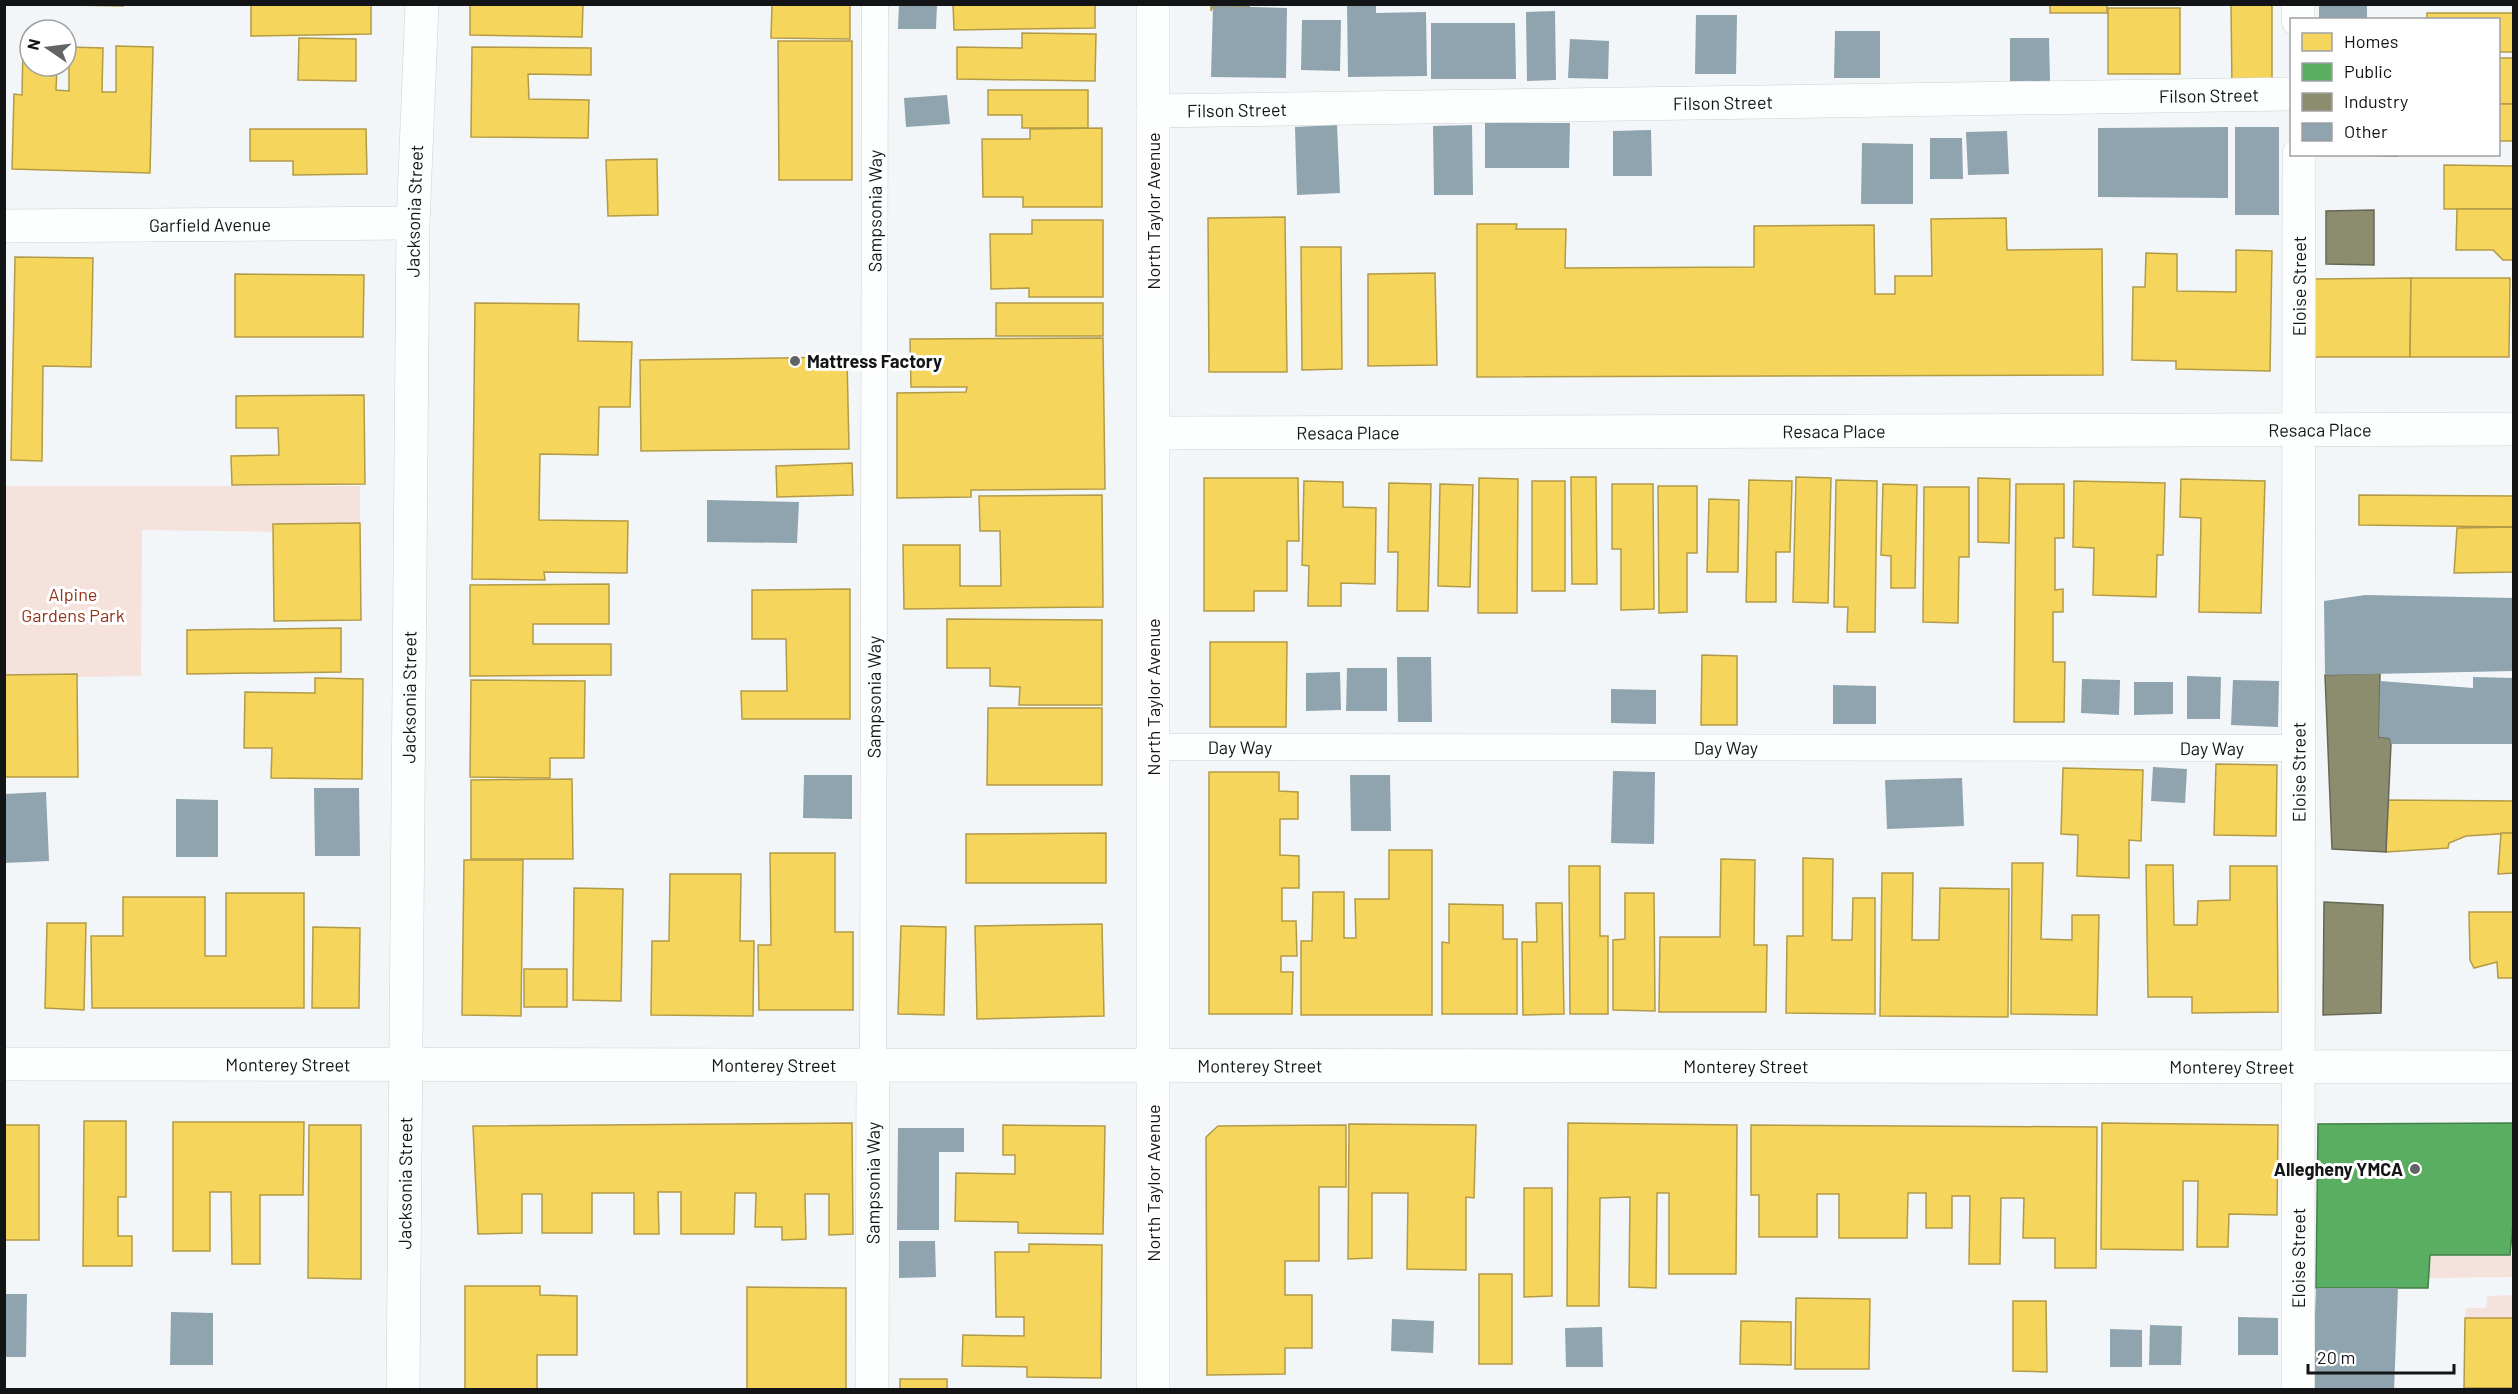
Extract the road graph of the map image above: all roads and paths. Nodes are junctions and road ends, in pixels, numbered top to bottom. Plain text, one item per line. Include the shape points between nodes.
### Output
1 (422, 4) edge
2 (875, 4) edge
3 (1153, 4) edge
4 (2290, 94) edge
5 (1153, 111) junction
6 (2299, 156) edge
7 (413, 223) junction
8 (4, 226) edge
9 (2514, 429) edge
10 (2299, 430) junction
11 (1154, 433) junction
12 (1153, 747) junction
13 (2299, 748) junction
14 (4, 1064) edge
15 (405, 1065) junction
16 (873, 1065) junction
17 (1153, 1065) junction
18 (2298, 1065) junction
19 (2514, 1067) edge
20 (403, 1389) edge
21 (873, 1389) edge
22 (1154, 1389) edge
23 (2298, 1389) edge

1 - 7 street, Jacksonia Street
2 - 16 lane, Sampsonia Way
3 - 5 street, North Taylor Avenue
4 - 5 street, Filson Street
5 - 11 street, North Taylor Avenue
6 - 10 street, Eloise Street
7 - 8 street, Garfield Avenue
7 - 15 street, Jacksonia Street
9 - 10 street, Resaca Place
10 - 11 street, Resaca Place
10 - 13 street, Eloise Street
11 - 12 street, North Taylor Avenue
12 - 13 lane, Day Way
12 - 17 street, North Taylor Avenue
13 - 18 street, Eloise Street
14 - 15 street, Monterey Street
15 - 16 street, Monterey Street
15 - 20 street, Jacksonia Street
16 - 17 street, Monterey Street
16 - 21 street, Sampsonia Way
17 - 18 street, Monterey Street
17 - 22 street, North Taylor Avenue
18 - 19 street, Monterey Street
18 - 23 street, Eloise Street

